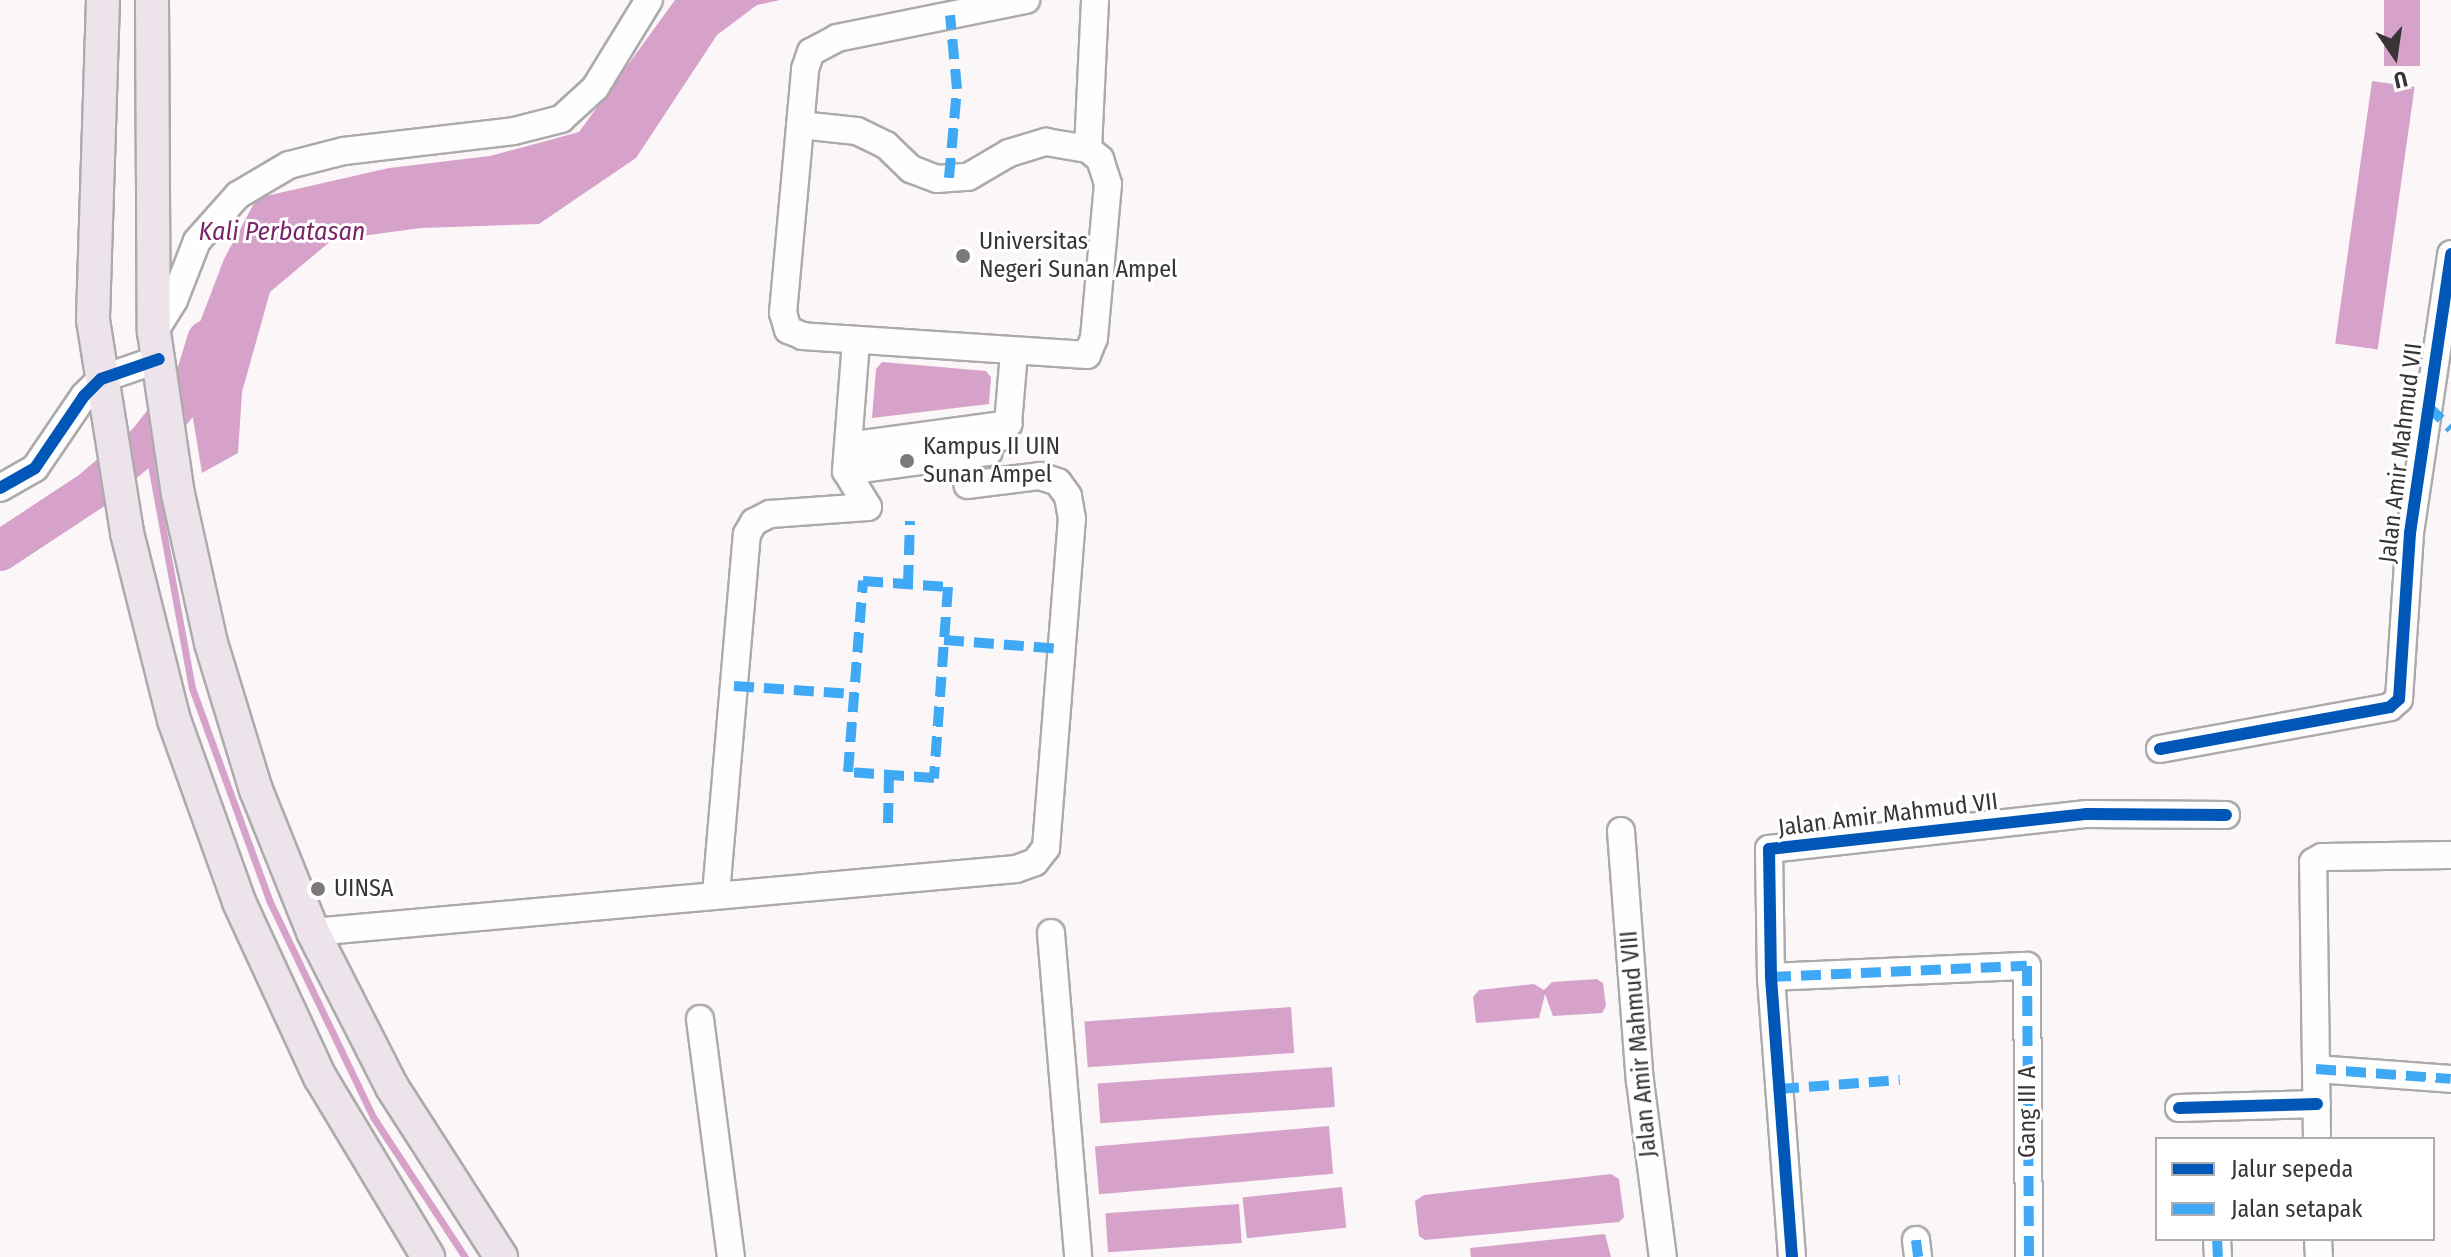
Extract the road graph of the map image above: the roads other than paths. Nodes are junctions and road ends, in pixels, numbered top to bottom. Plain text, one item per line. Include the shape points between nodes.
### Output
1 (103, 0) edge
2 (152, 0) edge
3 (649, 0) edge
4 (1026, 0) edge
5 (1095, 0) edge
6 (957, 7) edge
7 (918, 11) edge
8 (800, 125) junction
9 (1088, 149) junction
10 (2451, 254) edge
11 (856, 340) junction
12 (1014, 353) junction
13 (158, 354) junction
14 (102, 388) junction
15 (1008, 424) junction
16 (989, 452) junction
17 (847, 459) junction
18 (0, 488) edge
19 (2160, 749) dead end
20 (2226, 815) dead end
21 (1621, 831) dead end
22 (2451, 855) edge
23 (716, 894) junction
24 (313, 932) junction
25 (1051, 933) dead end
26 (1771, 977) junction
27 (700, 1019) dead end
28 (2316, 1069) junction
29 (2451, 1079) edge
30 (2317, 1104) junction
31 (2179, 1108) dead end
32 (2317, 1137) edge
33 (428, 1257) edge
34 (501, 1257) edge
35 (731, 1257) edge
36 (1078, 1257) edge
37 (1663, 1257) edge
38 (1792, 1257) edge
39 (2029, 1257) edge

1 - 14 main road via 93,305
2 - 13 main road
3 - 13 street via 583,104 553,123 344,151 289,165 238,195 197,241
4 - 6 street
5 - 9 street
6 - 7 street
7 - 8 street via 811,52
8 - 9 street via 857,131 886,145 911,169 937,179 968,177 1009,153 1046,142
8 - 11 street via 783,313 788,330
9 - 12 street via 1100,159 1108,184 1094,338 1087,355
10 - 19 street, Jalan Amir Mahmud VII via 2410,533 2399,699 2390,707
11 - 12 street
11 - 17 street
12 - 15 street
13 - 14 street
13 - 24 main road via 178,494 216,658 256,790
14 - 18 street via 84,396 35,468
14 - 33 main road via 127,533 174,720 239,902 320,1077
15 - 16 street
15 - 17 street
16 - 17 street
16 - 23 street via 968,485 1040,476 1058,482 1068,496 1072,519 1046,848 1035,862 1016,869
17 - 23 street via 868,507 770,514 754,522 747,534
20 - 26 street, Jalan Amir Mahmud VII via 2087,814 1769,849
21 - 37 street, Jalan Amir Mahmud VIII via 1640,1081
22 - 28 street via 2322,857 2313,862
23 - 24 street
24 - 34 main road via 392,1087
25 - 36 street
26 - 38 street, Jalan Amir Mahmud VII
26 - 39 street, Gang III A via 2027,966
27 - 35 street
28 - 29 street
28 - 30 street
30 - 31 street
30 - 32 street

